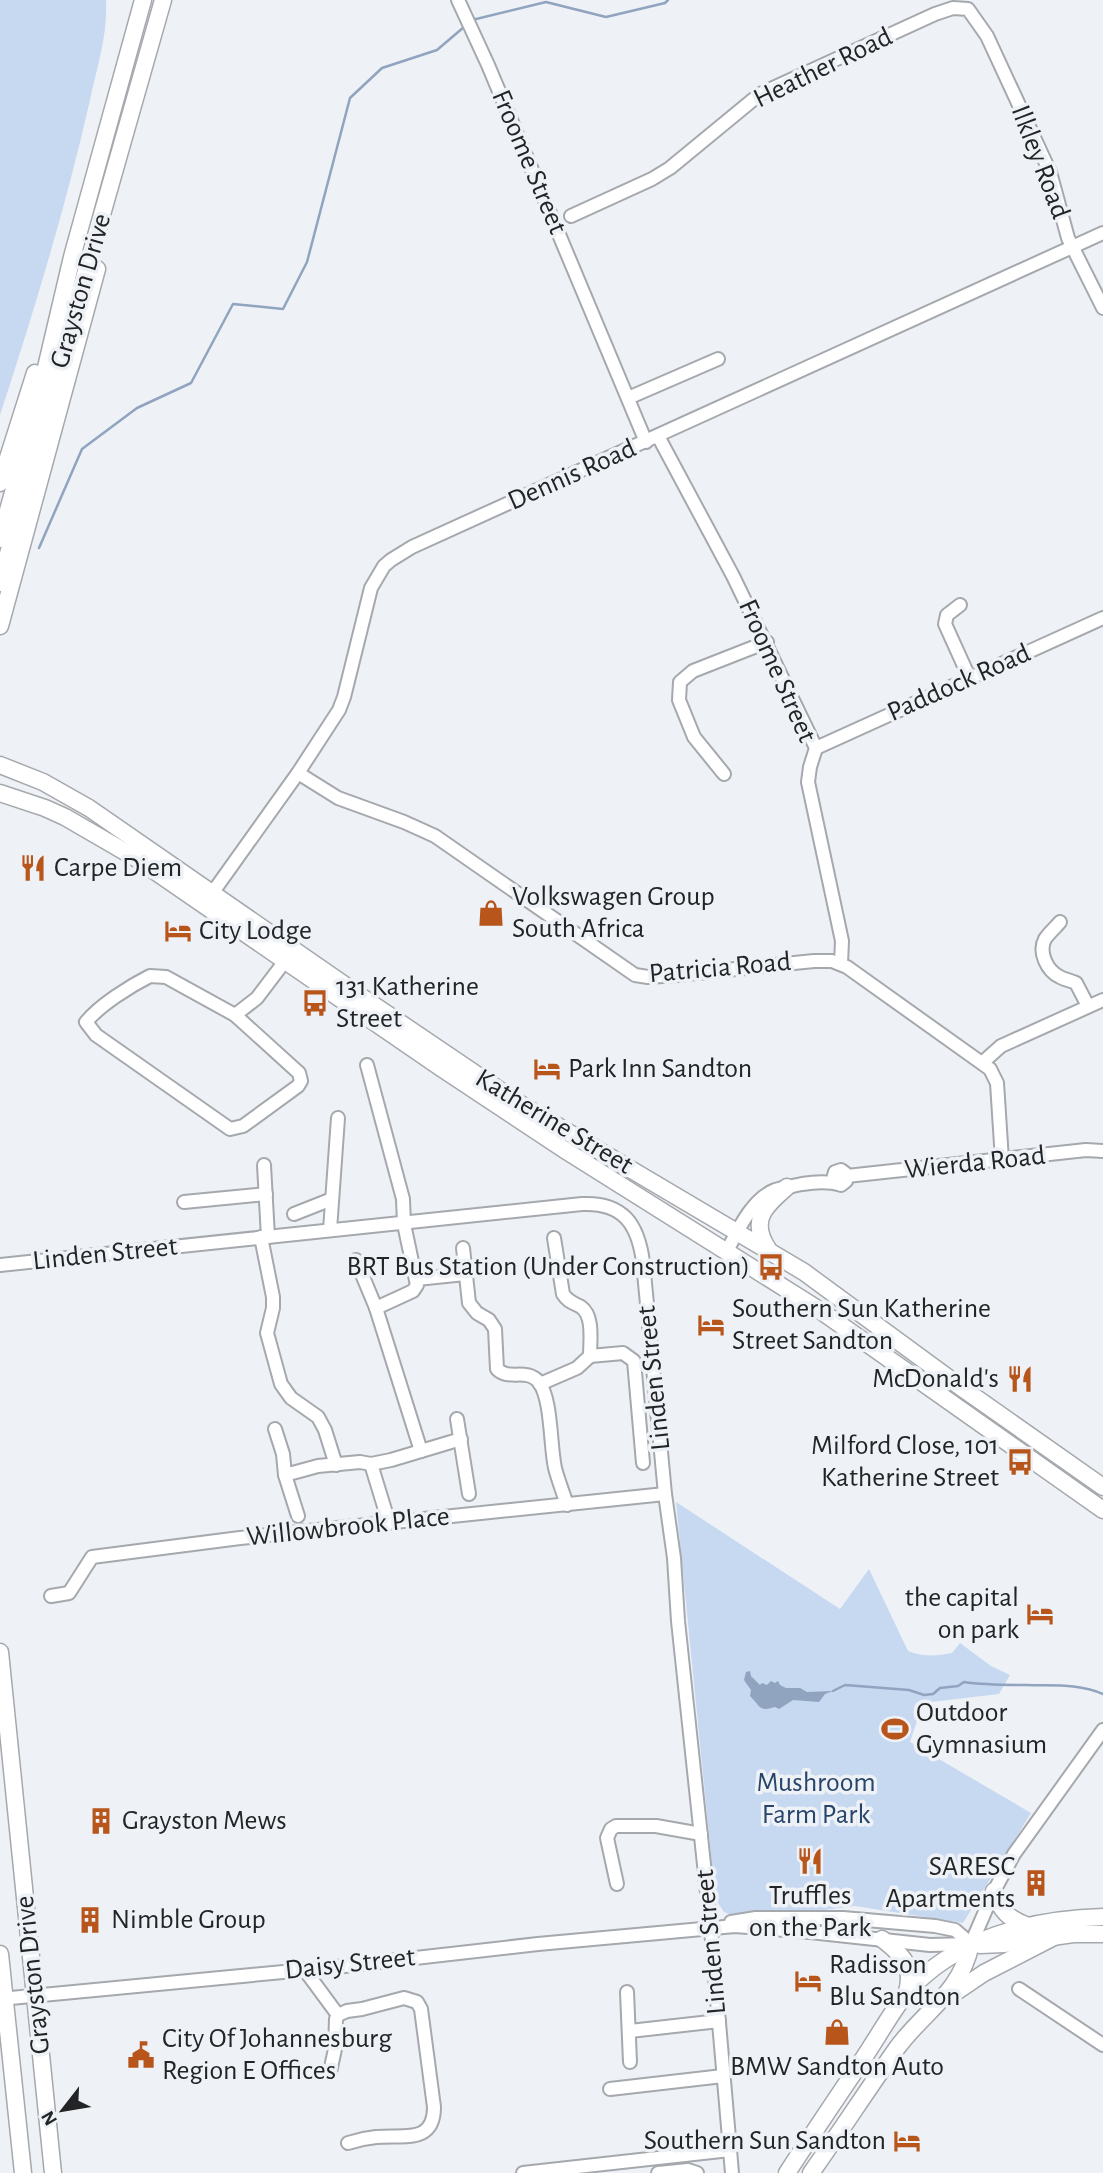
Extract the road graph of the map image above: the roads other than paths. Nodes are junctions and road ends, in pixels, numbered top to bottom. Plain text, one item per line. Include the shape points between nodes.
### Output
1 (143, 0) edge
2 (163, 0) edge
3 (461, 5) edge
4 (975, 16) joint
5 (134, 107) junction
6 (571, 216) dead end
7 (1103, 233) edge
8 (1073, 247) junction
9 (72, 257) junction
10 (1103, 308) edge
11 (718, 359) dead end
12 (628, 398) junction
13 (652, 439) junction
14 (0, 483) edge
15 (0, 539) edge
16 (0, 583) edge
17 (960, 605) dead end
18 (1103, 618) edge
19 (2, 619) edge
20 (0, 632) edge
21 (767, 642) junction
22 (969, 677) junction
23 (816, 748) junction
24 (0, 757) edge
25 (0, 765) edge
26 (298, 773) junction
27 (724, 774) dead end
28 (43, 782) junction
29 (0, 796) edge
30 (213, 892) junction
31 (1060, 922) dead end
32 (285, 961) junction
33 (841, 964) junction
34 (1103, 1000) edge
35 (1088, 1006) junction
36 (235, 1014) junction
37 (982, 1063) junction
38 (367, 1065) dead end
39 (338, 1118) dead end
40 (1103, 1151) edge
41 (1002, 1160) junction
42 (264, 1165) dead end
43 (787, 1187) junction
44 (266, 1194) junction
45 (332, 1199) junction
46 (184, 1202) dead end
47 (294, 1213) dead end
48 (404, 1224) junction
49 (330, 1230) junction
50 (738, 1232) junction
51 (265, 1237) junction
52 (554, 1238) dead end
53 (463, 1248) dead end
54 (769, 1250) junction
55 (727, 1251) junction
56 (356, 1260) dead end
57 (0, 1265) edge
58 (465, 1273) junction
59 (417, 1279) junction
60 (376, 1308) junction
61 (881, 1353) junction
62 (590, 1356) junction
63 (540, 1384) junction
64 (457, 1419) dead end
65 (275, 1429) dead end
66 (461, 1439) junction
67 (421, 1451) junction
68 (643, 1463) dead end
69 (371, 1464) junction
70 (336, 1465) junction
71 (285, 1475) junction
72 (1103, 1486) edge
73 (470, 1494) dead end
74 (665, 1494) junction
75 (1103, 1500) edge
76 (567, 1505) junction
77 (1103, 1510) edge
78 (298, 1516) dead end
79 (389, 1522) junction
80 (51, 1596) dead end
81 (0, 1652) edge
82 (1103, 1730) edge
83 (701, 1834) junction
84 (617, 1884) dead end
85 (994, 1891) junction
86 (1103, 1917) edge
87 (735, 1924) junction
88 (1028, 1926) junction
89 (707, 1928) junction
90 (1103, 1934) edge
91 (1054, 1937) junction
92 (882, 1939) junction
93 (971, 1944) junction
94 (0, 1954) edge
95 (304, 1969) junction
96 (1019, 1989) dead end
97 (626, 1992) dead end
98 (906, 1995) junction
99 (35, 1997) junction
100 (2, 1999) edge
101 (939, 2004) junction
102 (338, 2015) junction
103 (719, 2021) junction
104 (629, 2031) junction
105 (1103, 2045) edge
106 (630, 2062) dead end
107 (330, 2072) dead end
108 (723, 2076) junction
109 (610, 2089) dead end
110 (348, 2143) dead end
111 (730, 2150) junction
112 (23, 2173) edge
113 (53, 2173) edge
114 (523, 2173) edge
115 (658, 2173) edge
116 (697, 2173) edge
117 (732, 2173) edge
118 (786, 2173) edge
119 (811, 2173) edge

1 - 9 main road, Grayston Drive
2 - 5 main road, Grayston Drive
3 - 12 street, Froome Street
4 - 6 street, Heather Road via 963,7 945,10 770,89 670,168
4 - 8 street, Ilkley Road via 1050,172
5 - 16 main road, Grayston Drive
5 - 19 main road via 89,301
7 - 8 street, Dennis Road
8 - 10 street, Ilkley Road
8 - 13 street, Dennis Road
9 - 14 main road
9 - 15 main road, Grayston Drive
11 - 12 street
12 - 13 street, Froome Street
13 - 21 street, Froome Street via 720,550
13 - 26 street, Dennis Road via 391,559 371,588 341,705
17 - 22 street via 947,615 945,624
18 - 22 street, Paddock Road
19 - 20 main road
21 - 23 street, Froome Street
21 - 27 street via 693,671 680,682 679,700 694,737
22 - 23 street, Paddock Road
23 - 33 street, Froome Street via 808,782 841,934
24 - 28 main road
25 - 28 main road, Katherine Street
26 - 30 street, Dennis Road
26 - 33 street, Patricia Road via 338,798 435,836 635,975 814,961
28 - 30 main road, Katherine Street
29 - 32 main road, Katherine Street via 65,817 100,836
30 - 50 main road, Katherine Street via 517,1102
31 - 35 street via 1045,938 1046,965 1062,979 1076,983
32 - 36 street via 257,998
32 - 55 main road, Katherine Street via 568,1152
33 - 37 street
34 - 35 street
35 - 37 street via 1001,1046
36 - 36 street via 166,977 153,975 86,1022 96,1035 233,1130 289,1094 301,1077
37 - 41 street via 998,1083
38 - 48 street via 403,1199
39 - 45 street
40 - 41 street, Wierda Road
41 - 43 street, Wierda Road
42 - 44 street
43 - 50 street, Wierda Road via 758,1202
43 - 54 main road via 769,1203 759,1222
44 - 46 street
44 - 51 street
45 - 47 street
45 - 49 street
48 - 49 street, Linden Street
48 - 59 street
48 - 74 street, Linden Street via 591,1204 612,1208 628,1219 642,1255
49 - 51 street, Linden Street
50 - 54 main road, Katherine Street
50 - 55 street, Wierda Road
51 - 57 street, Linden Street
51 - 70 street via 273,1297 267,1333 281,1384 291,1398 318,1417
52 - 62 street via 563,1294 589,1318
53 - 58 street
54 - 72 main road, Katherine Street
55 - 61 main road, Katherine Street
56 - 60 street
58 - 59 street
58 - 63 street via 471,1307 495,1329 498,1371 528,1375
59 - 60 street via 413,1291
60 - 67 street
61 - 75 main road via 908,1363
61 - 77 main road, Katherine Street
62 - 63 street via 577,1368
62 - 68 street via 623,1353 634,1361
63 - 76 street via 555,1469
64 - 66 street
65 - 71 street
66 - 67 street
66 - 73 street
67 - 69 street
69 - 70 street
69 - 79 street
70 - 71 street
71 - 78 street
74 - 76 street, Willowbrook Place
74 - 83 street, Linden Street
76 - 79 street, Willowbrook Place
79 - 80 street, Willowbrook Place via 92,1558 69,1593
81 - 99 main road, Grayston Drive
82 - 85 street via 1014,1854
83 - 84 street via 656,1826 616,1826 607,1838
83 - 89 street, Linden Street
85 - 88 main road via 1003,1912
85 - 93 street
86 - 88 main road
87 - 89 street, Daisy Street
87 - 92 street, Daisy Street
87 - 93 street, Daisy Street via 756,1918 844,1918 955,1930
88 - 93 main road
89 - 95 street, Daisy Street
89 - 103 street, Linden Street
90 - 91 main road
91 - 93 main road
91 - 101 main road via 984,1973
92 - 93 street, Daisy Street
92 - 98 main road via 901,1955 909,1973
93 - 98 main road
93 - 101 main road via 963,1971
94 - 100 main road, Grayston Drive
95 - 99 street, Daisy Street
95 - 102 street
96 - 105 street
97 - 104 street
98 - 118 main road
99 - 100 street, Daisy Street
99 - 113 main road, Grayston Drive
100 - 112 main road, Grayston Drive
101 - 119 main road via 897,2049
102 - 107 street
102 - 110 street via 404,1998 417,2002 434,2107 430,2127 418,2135 377,2136
103 - 104 street
103 - 108 street, Linden Street
104 - 106 street
108 - 109 street
108 - 111 street, Linden Street
111 - 114 street
111 - 117 street, Linden Street
115 - 116 street

